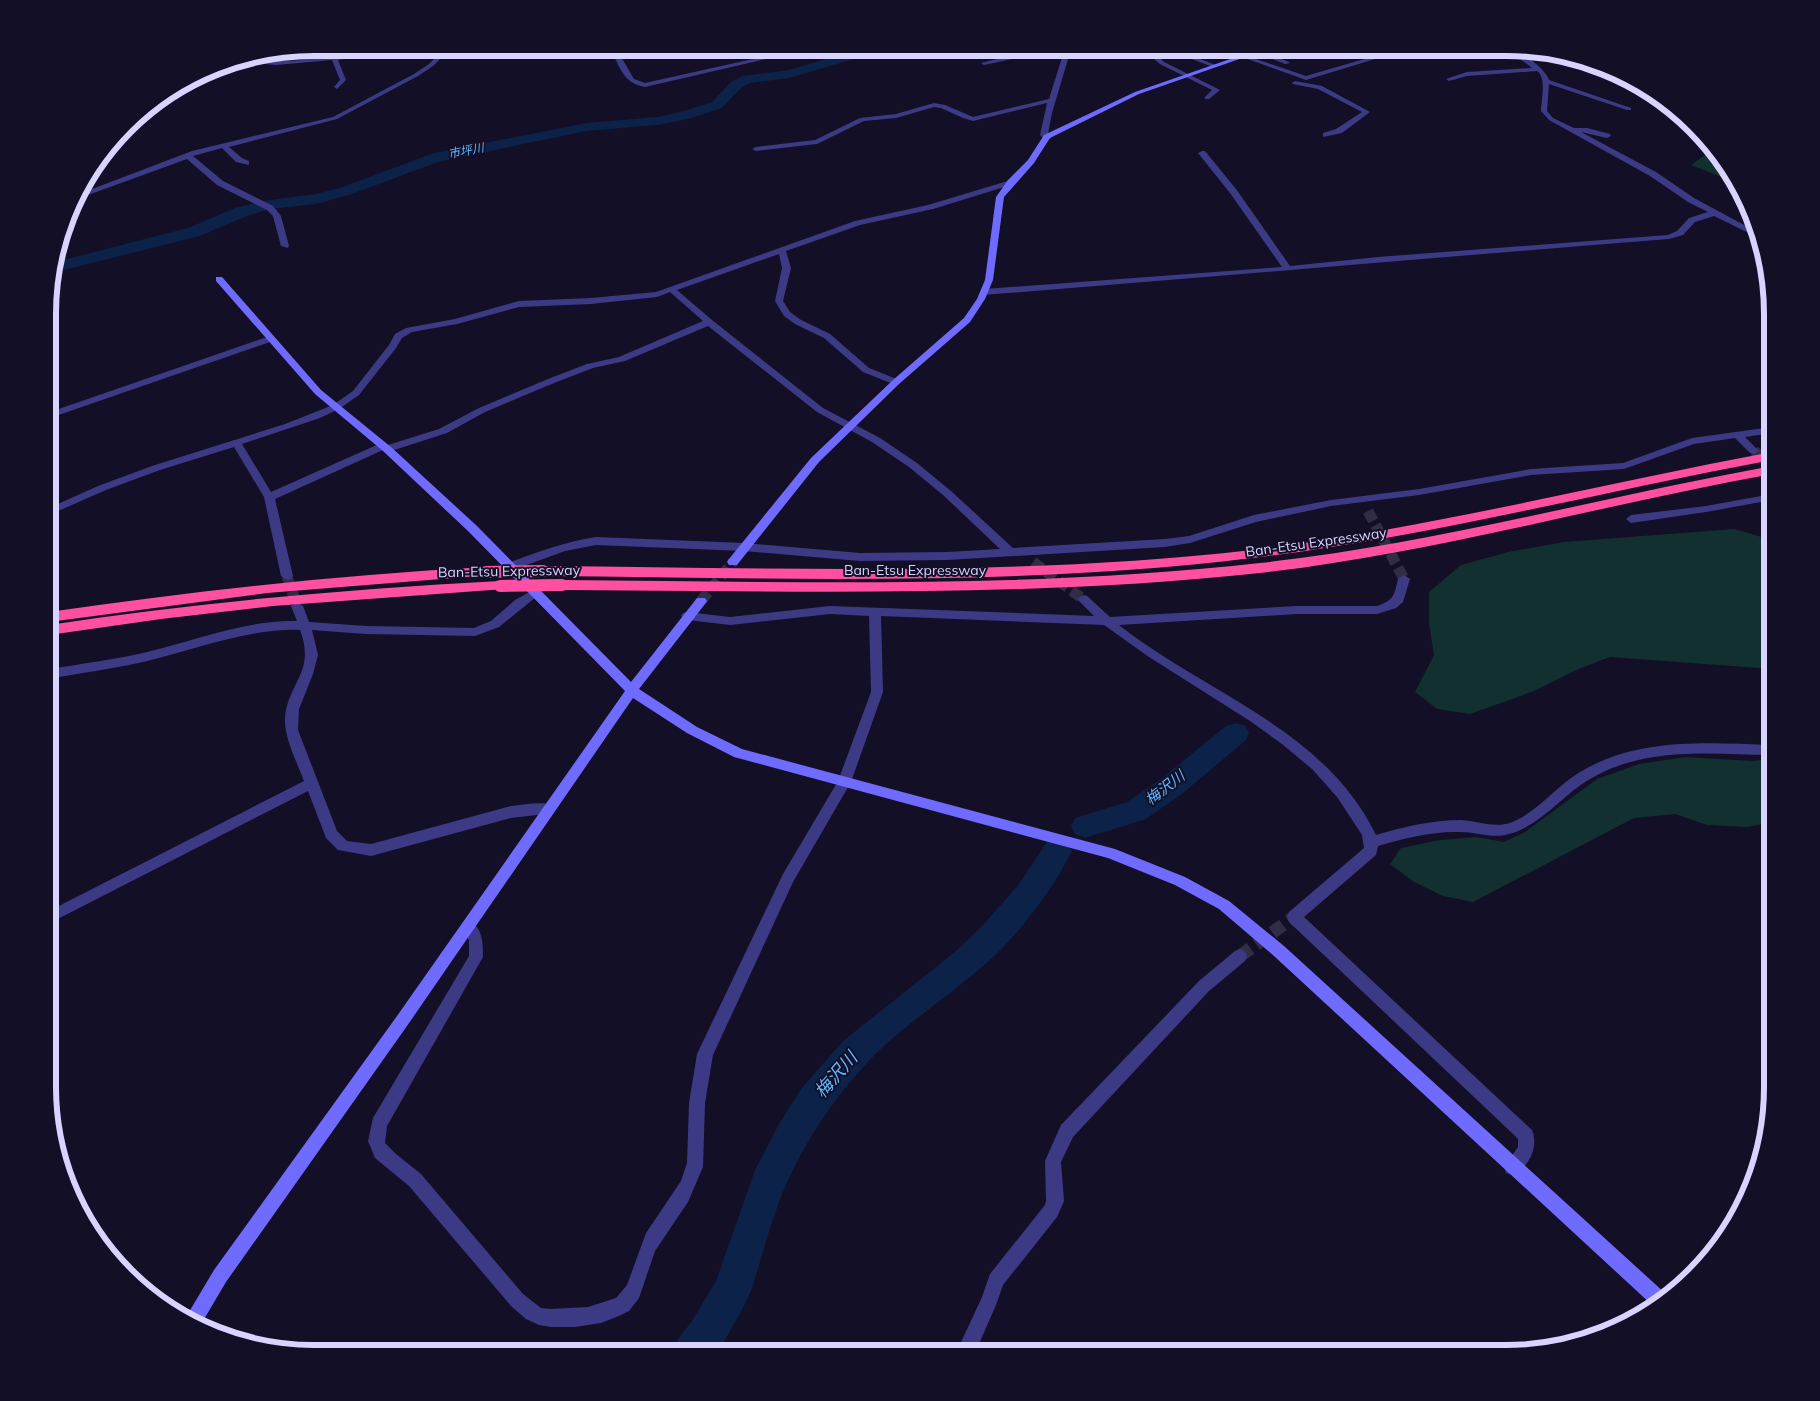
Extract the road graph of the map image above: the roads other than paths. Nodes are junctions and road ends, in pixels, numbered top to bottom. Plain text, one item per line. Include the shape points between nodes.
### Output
1 (349, 56) edge
2 (439, 56) edge
3 (617, 56) edge
4 (772, 56) edge
5 (1014, 56) edge
6 (1066, 56) edge
7 (1157, 56) edge
8 (1188, 56) edge
9 (1247, 56) edge
10 (1274, 56) edge
11 (1382, 56) edge
12 (1244, 57) junction
13 (1523, 57) edge
14 (334, 58) junction
15 (308, 60) junction
16 (260, 62) edge
17 (984, 63) dead end
18 (1286, 63) dead end
19 (1215, 66) junction
20 (306, 68) dead end
21 (1541, 69) junction
22 (1295, 75) junction
23 (1185, 76) junction
24 (1309, 78) junction
25 (1450, 79) dead end
26 (1546, 81) junction
27 (337, 87) dead end
28 (1343, 94) dead end
29 (1207, 98) dead end
30 (1052, 100) junction
31 (1629, 109) dead end
32 (1572, 131) junction
33 (1326, 135) dead end
34 (1607, 136) dead end
35 (1046, 137) junction
36 (224, 146) junction
37 (756, 149) dead end
38 (1202, 153) dead end
39 (188, 156) junction
40 (246, 163) dead end
41 (1011, 182) junction
42 (86, 194) edge
43 (1714, 214) junction
44 (1750, 232) edge
45 (284, 246) dead end
46 (781, 250) junction
47 (1288, 269) junction
48 (219, 279) dead end
49 (671, 289) junction
50 (984, 292) junction
51 (709, 322) junction
52 (270, 339) junction
53 (896, 382) junction
54 (336, 407) junction
55 (56, 413) edge
56 (848, 426) junction
57 (1764, 431) edge
58 (1736, 434) junction
59 (236, 442) junction
60 (385, 447) junction
61 (1754, 451) tunnel mouth
62 (1764, 457) edge
63 (1764, 471) edge
64 (269, 497) junction
65 (1764, 498) edge
66 (1361, 499) junction
67 (56, 509) edge
68 (1368, 511) tunnel mouth
69 (1631, 520) dead end
70 (744, 547) junction
71 (1025, 550) junction
72 (1009, 551) junction
73 (733, 562) tunnel mouth
74 (1033, 562) tunnel mouth
75 (509, 567) junction
76 (288, 576) tunnel mouth
77 (1404, 579) dead end
78 (535, 593) junction
79 (1083, 599) tunnel mouth
80 (701, 601) tunnel mouth
81 (297, 606) tunnel mouth
82 (875, 611) junction
83 (56, 615) edge
84 (687, 616) junction
85 (1109, 621) junction
86 (303, 626) junction
87 (56, 629) edge
88 (56, 673) edge
89 (632, 691) junction
90 (1764, 750) edge
91 (844, 782) junction
92 (312, 783) junction
93 (548, 809) junction
94 (1372, 842) junction
95 (56, 914) edge
96 (468, 927) junction
97 (1240, 956) tunnel mouth
98 (1512, 1167) junction
99 (1656, 1296) edge
100 (196, 1316) edge
101 (969, 1345) edge

1 - 14 street
2 - 36 street via 416,75 346,114
3 - 4 street via 629,77 641,86
5 - 17 street
6 - 30 street
7 - 23 street via 1159,61
8 - 19 street
9 - 12 street
10 - 18 street
11 - 24 street
12 - 19 street
12 - 22 street
13 - 21 street
14 - 15 street
14 - 27 street via 343,80
15 - 16 street
15 - 20 street
19 - 23 street
21 - 25 street via 1467,74
21 - 26 street
22 - 24 street
22 - 33 street via 1287,81 1320,87 1367,112 1339,131
23 - 29 street via 1217,90
23 - 35 street via 1137,93
24 - 28 street
26 - 31 street
26 - 32 street via 1545,113
30 - 35 street via 1044,130
30 - 37 street via 973,119 934,105 896,116 857,121 817,142
32 - 34 street via 1587,130
32 - 43 street via 1653,174
35 - 41 street via 1031,161
36 - 39 street
36 - 40 street via 238,160
38 - 47 street
39 - 42 street
39 - 45 street via 220,183 270,208 277,216
41 - 46 street via 930,207 858,223
41 - 50 street via 1000,197 989,280
43 - 44 street
43 - 47 street via 1692,220 1677,235 1669,237
46 - 49 street
46 - 53 street via 786,261 778,301 787,314 827,336 866,370
47 - 50 street
48 - 52 street
49 - 51 street
49 - 54 street via 630,298 520,304 409,330 398,336 356,393
50 - 53 street via 967,320
51 - 56 street via 820,410
51 - 60 street via 622,359 586,367 482,410 443,431
52 - 54 street
52 - 55 street
53 - 56 street
54 - 59 street via 318,416
54 - 60 street
56 - 70 street via 815,460
56 - 72 street via 913,465
57 - 58 street
58 - 61 street
58 - 66 street via 1692,441 1624,466 1531,472
59 - 64 street
59 - 67 street via 122,480
60 - 64 street
60 - 75 street
62 - 83 highway, Ban-Etsu Expressway, bridge via 1477,518 1350,541 1156,564 885,574 486,572 257,588
63 - 87 highway, Ban-Etsu Expressway, bridge via 1397,547 1162,578 888,588 500,586 232,605
64 - 76 street
65 - 69 street via 1706,510
66 - 68 street
66 - 71 street via 1264,517 1173,542
70 - 72 street via 860,557 947,556
70 - 73 street
70 - 75 street via 576,543
71 - 72 street
71 - 74 street
75 - 78 street
77 - 85 street via 1399,599 1377,610 1297,610
78 - 86 street via 495,624 475,632
78 - 89 street
79 - 85 street
80 - 84 street
81 - 86 street
82 - 84 street via 830,610 759,620
82 - 85 street
82 - 91 street via 877,692
84 - 89 street
85 - 94 street via 1122,633 1269,728 1306,757 1340,791
86 - 88 street via 267,628 140,658
86 - 92 street via 310,639 312,654 290,719
89 - 91 street via 692,730 738,753
89 - 93 street
90 - 94 street via 1655,750 1590,772 1512,828 1489,830 1461,826 1394,835
91 - 96 street via 788,878 705,1054 700,1072 697,1156 689,1186 651,1240 628,1300 603,1314 540,1317 517,1300 450,1218 377,1146 379,1124 476,957 476,939
91 - 98 street via 1110,853 1180,882 1224,905 1279,951
92 - 93 street via 331,834 343,846 358,849 372,850 525,810
92 - 95 street
93 - 96 street
94 - 98 street via 1368,855 1294,917 1526,1136 1526,1150
96 - 100 street via 220,1276
97 - 101 street via 1204,986 1067,1130 1053,1160 1055,1202 1051,1211 996,1280
98 - 99 street

